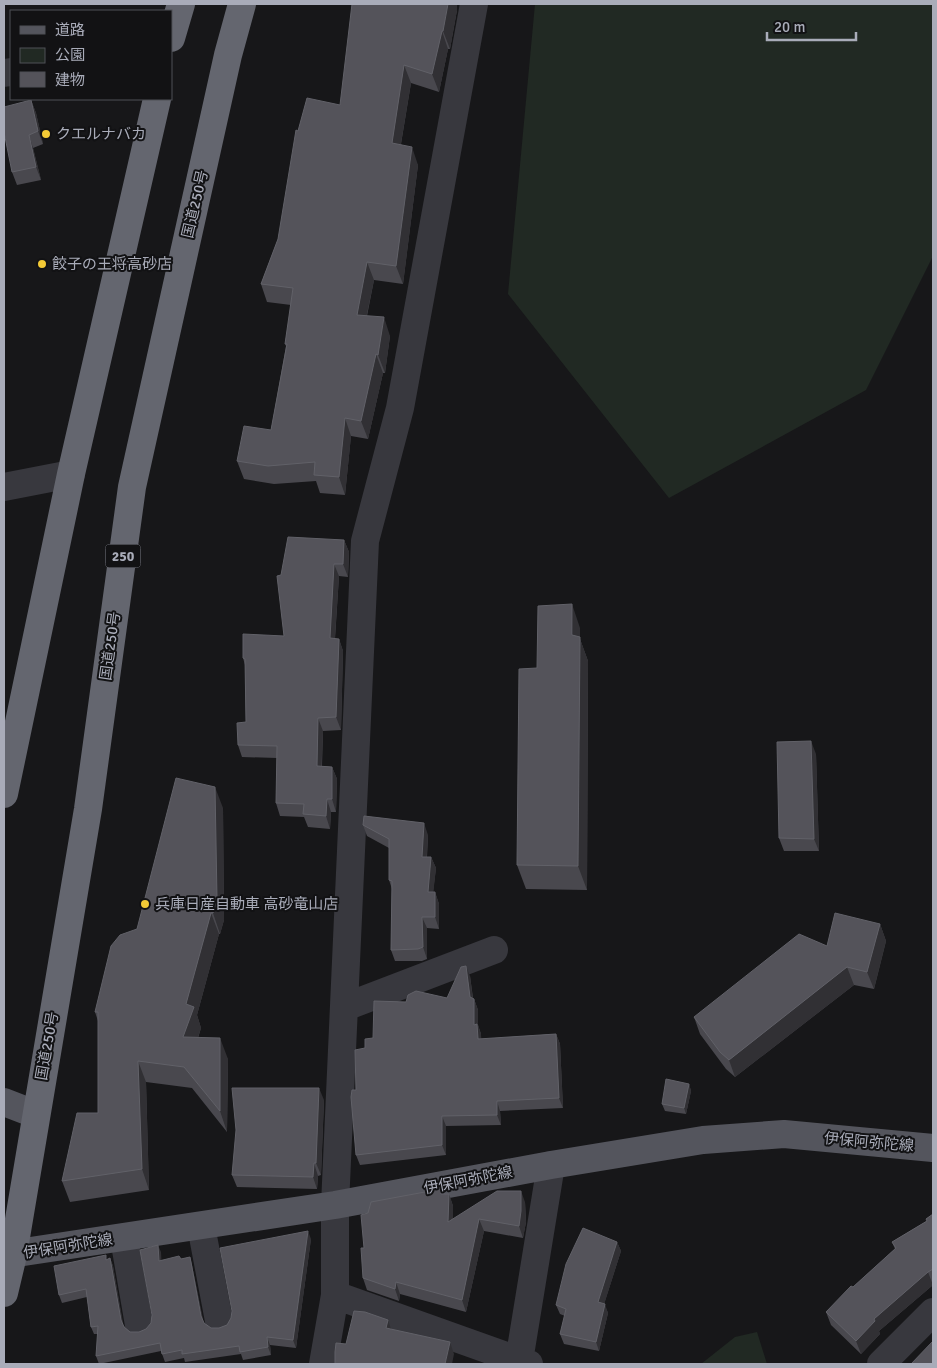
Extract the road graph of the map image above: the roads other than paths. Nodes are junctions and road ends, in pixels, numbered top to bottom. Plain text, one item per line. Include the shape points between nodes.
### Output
1 (181, 4) edge
2 (242, 4) edge
3 (474, 4) edge
4 (172, 34) edge
5 (157, 100) edge
6 (71, 474) junction
7 (4, 487) edge
8 (4, 794) edge
9 (494, 950) dead end
10 (345, 1006) junction
11 (4, 1102) edge
12 (35, 1114) junction
13 (4, 1116) edge
14 (933, 1148) edge
15 (551, 1164) junction
16 (335, 1205) junction
17 (201, 1226) junction
18 (124, 1238) junction
19 (8, 1255) edge
20 (4, 1293) edge
21 (335, 1295) junction
22 (933, 1312) edge
23 (219, 1321) dead end
24 (138, 1325) dead end
25 (468, 1354) edge
26 (524, 1362) edge
27 (323, 1364) edge
28 (881, 1364) edge

1 - 4 highway
2 - 12 highway, 国道250号 / 250 via 132,487 88,809
3 - 10 street via 400,408 365,541
5 - 6 highway
6 - 7 street
6 - 8 highway
9 - 10 street
10 - 16 street
11 - 12 main road
12 - 13 main road
12 - 19 highway, 国道250号 / 250
14 - 15 main road, 伊保阿弥陀線 via 784,1134 703,1140
15 - 16 main road, 伊保阿弥陀線
15 - 26 street
16 - 17 main road, 伊保阿弥陀線
16 - 21 street
17 - 18 main road, 伊保阿弥陀線
17 - 23 street
18 - 19 main road, 伊保阿弥陀線
18 - 24 street
19 - 20 highway, 国道250号 / 250
21 - 25 street
21 - 27 street
22 - 28 street
25 - 26 street

